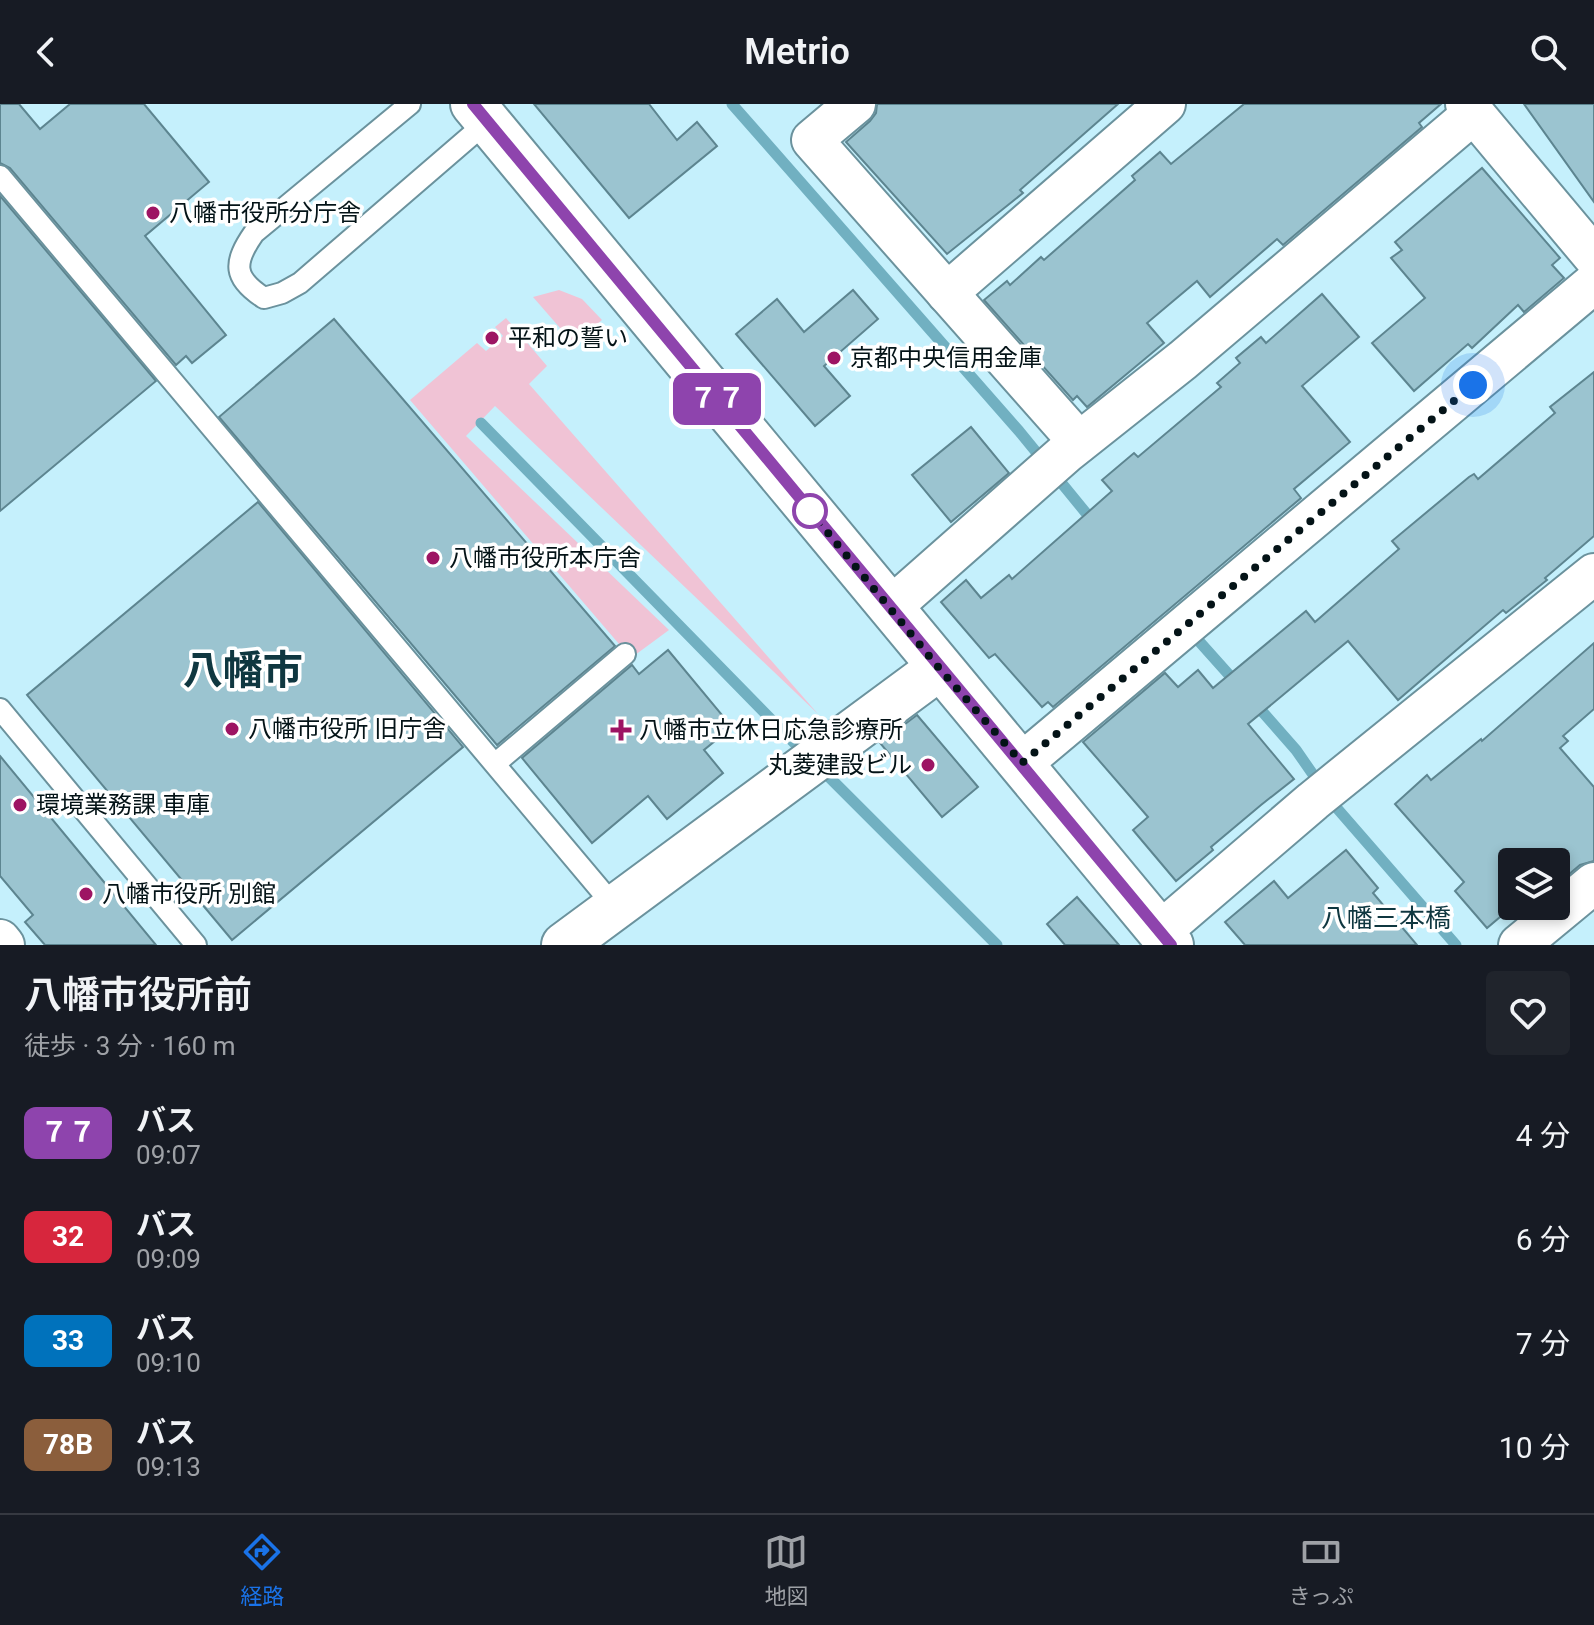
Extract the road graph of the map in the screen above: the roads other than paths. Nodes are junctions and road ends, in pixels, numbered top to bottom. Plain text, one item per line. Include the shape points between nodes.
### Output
1 (410, 104) edge
2 (855, 104) edge
3 (1165, 104) edge
4 (1470, 108) edge
5 (481, 113) edge
6 (0, 176) edge
7 (1594, 257) edge
8 (1594, 283) edge
9 (947, 293) junction
10 (1062, 457) junction
11 (1594, 574) edge
12 (890, 608) junction
13 (625, 654) dead end
14 (939, 668) junction
15 (0, 709) edge
16 (496, 763) junction
17 (1022, 763) junction
18 (1594, 883) edge
19 (614, 906) junction
20 (1166, 938) edge
21 (0, 940) edge
22 (4, 945) edge
23 (196, 945) edge
24 (564, 945) edge
25 (1519, 945) edge

1 - 5 lane via 254,233 241,252 245,286 264,298 300,283
2 - 9 street via 812,140
3 - 9 street
4 - 7 street
4 - 10 street via 1183,360
5 - 12 main road
6 - 16 lane
8 - 17 street
9 - 10 street
10 - 12 street
11 - 20 street via 1313,801
12 - 14 main road
13 - 16 lane
14 - 17 main road
14 - 19 main road
15 - 23 lane
16 - 19 lane
17 - 20 main road
18 - 25 street
19 - 24 main road
21 - 22 street

